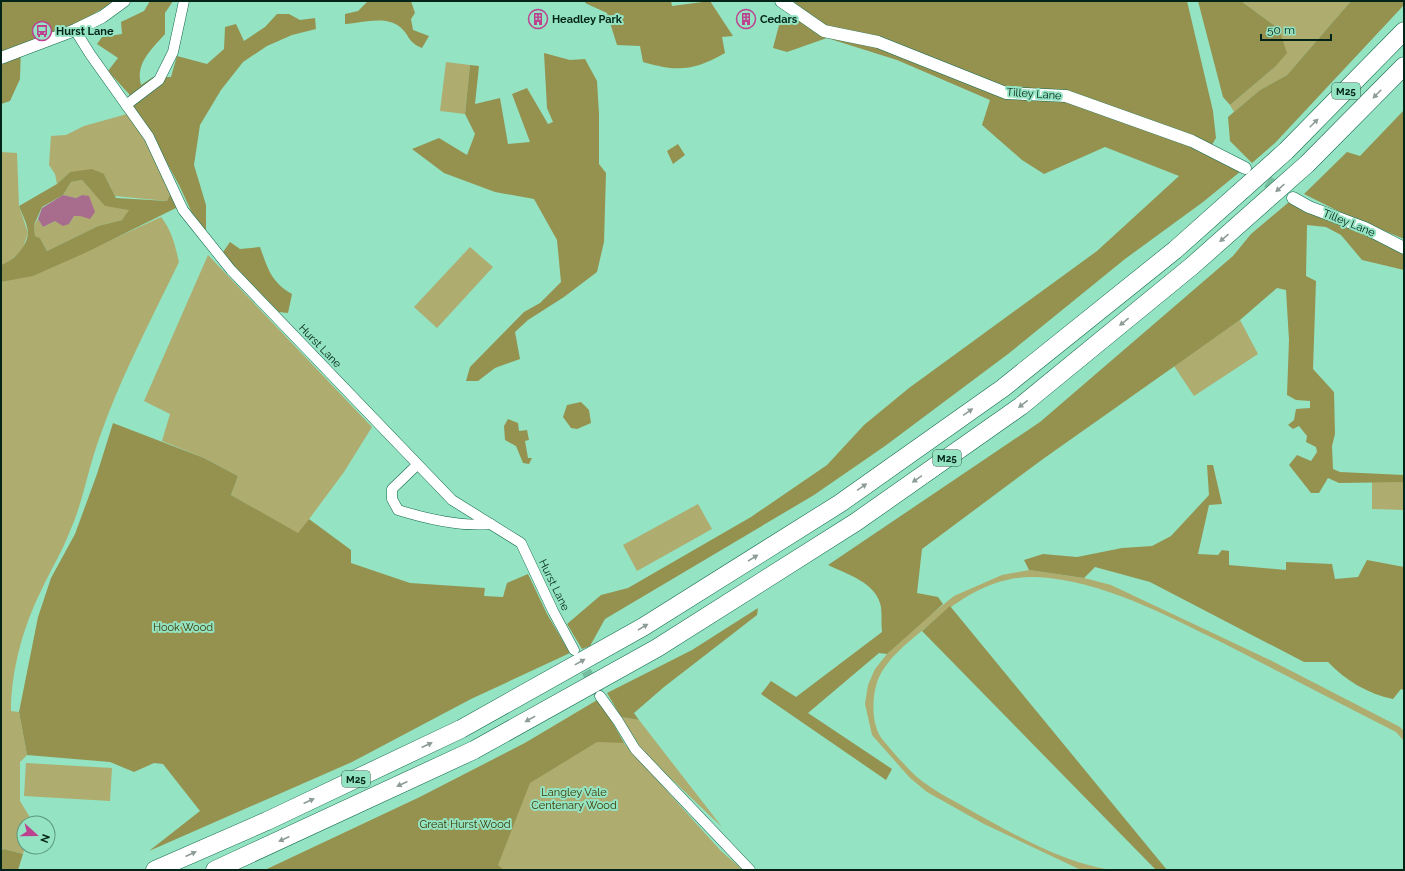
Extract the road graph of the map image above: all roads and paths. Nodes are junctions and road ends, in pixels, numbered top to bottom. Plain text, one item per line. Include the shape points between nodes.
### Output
1 (124, 1) edge
2 (184, 1) edge
3 (782, 1) edge
4 (75, 30) junction
5 (1404, 31) edge
6 (1, 58) edge
7 (1404, 66) edge
8 (126, 105) junction
9 (1245, 168) tunnel mouth
10 (1293, 198) tunnel mouth
11 (1404, 248) edge
12 (417, 465) junction
13 (491, 524) junction
14 (574, 650) tunnel mouth
15 (600, 696) tunnel mouth
16 (155, 870) edge
17 (215, 870) edge
18 (750, 870) edge

1 - 4 street via 102,17
2 - 8 street via 173,52 159,80
3 - 9 street, Tilley Lane via 824,31 878,42 1006,93 1066,96 1192,141
4 - 6 street
4 - 8 street, Hurst Lane
16 -> 5 highway, M25 via 267,821 461,729 643,627 838,504 1003,388 1175,250 1286,151
7 -> 17 highway, M25 via 1307,164 1192,266 1021,406 856,522 657,648 474,750
8 - 12 street, Hurst Lane via 149,137 183,210 231,270
10 - 11 street, Tilley Lane via 1309,207 1365,228
12 - 13 street, Hurst Lane via 452,500
12 - 13 street via 392,490 392,499 398,510 475,526
13 - 14 street, Hurst Lane via 521,543
15 - 18 street via 635,749

